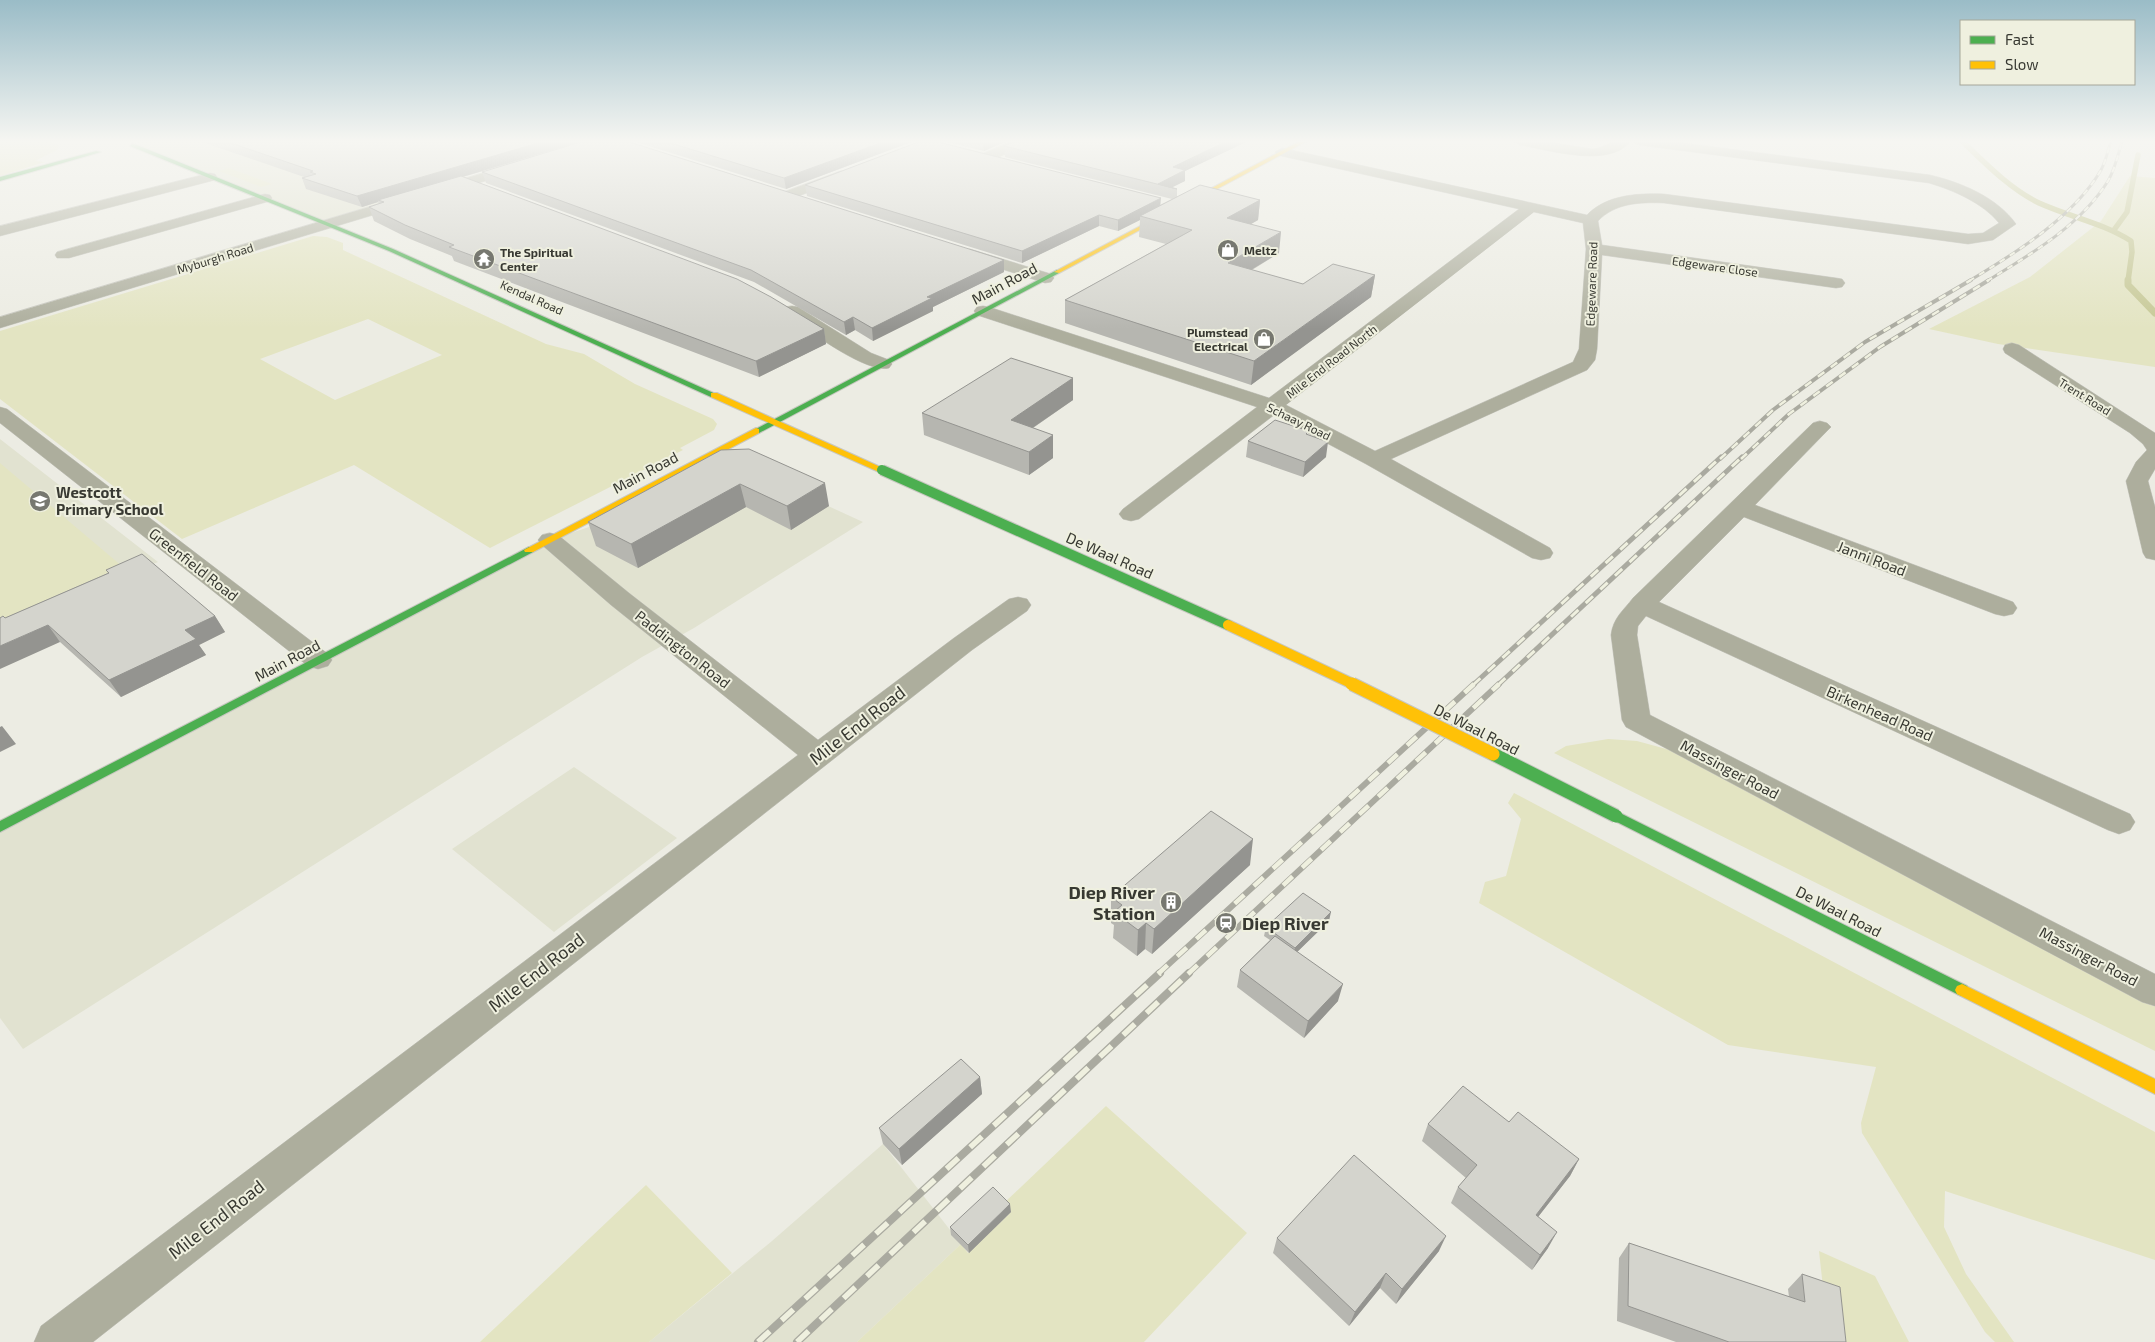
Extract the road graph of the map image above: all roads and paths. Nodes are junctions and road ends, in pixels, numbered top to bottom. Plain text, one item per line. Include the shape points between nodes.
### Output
1 (104, 204) edge
2 (245, 204) edge
3 (279, 204) edge
4 (393, 204) edge
5 (1165, 204) edge
6 (1186, 204) edge
7 (1516, 204) edge
8 (1617, 204) edge
9 (1704, 204) edge
10 (1982, 204) edge
11 (1180, 207) junction
12 (1531, 207) junction
13 (1590, 220) junction
14 (329, 223) junction
15 (0, 230) edge
16 (953, 249) edge
17 (1594, 249) junction
18 (63, 255) dead end
19 (1045, 278) junction
20 (1836, 283) dead end
21 (780, 303) edge
22 (983, 311) junction
23 (0, 323) edge
24 (2012, 349) dead end
25 (882, 364) junction
26 (1272, 406) junction
27 (0, 413) edge
28 (774, 422) junction
29 (1820, 427) dead end
30 (2155, 446) edge
31 (2155, 455) edge
32 (1374, 459) junction
33 (1740, 507) junction
34 (1131, 514) dead end
35 (550, 540) junction
36 (2155, 552) edge
37 (1541, 553) dead end
38 (1642, 604) junction
39 (1018, 605) dead end
40 (2004, 608) dead end
41 (318, 660) junction
42 (818, 756) junction
43 (2119, 822) dead end
44 (0, 827) edge
45 (2155, 990) edge
46 (2155, 1087) edge
47 (57, 1342) edge

1 - 15 street
2 - 18 street
3 - 14 main road, Kendal Road
4 - 14 street, Myburgh Road
5 - 11 street
6 - 11 main road, Main Road
7 - 12 street
8 - 13 street, Edgeware Road
9 - 10 street, Edgeware Road via 1961,239 1987,237 2008,224
11 - 19 main road, Main Road
12 - 13 street
12 - 26 street, Mile End Road North
13 - 17 street, Edgeware Road
14 - 23 street, Myburgh Road
14 - 28 main road, Kendal Road
16 - 19 street
17 - 20 street, Edgeware Close
17 - 32 street, Edgeware Road via 1588,350 1580,366
19 - 22 main road, Main Road
21 - 25 street via 864,357
22 - 25 main road, Main Road
22 - 26 street, Schaay Road
24 - 30 street, Trent Road via 2137,429
25 - 28 main road, Main Road
26 - 32 street, Schaay Road
26 - 34 street, Mile End Road North
27 - 41 street, Greenfield Road
28 - 35 main road, Main Road
28 - 46 main road, De Waal Road, bridge via 1374,694
29 - 33 street, Massinger Road
31 - 36 street via 2137,481
32 - 37 street, Schaay Road
33 - 38 street, Massinger Road
33 - 40 street, Janni Road
35 - 41 main road, Main Road
35 - 42 street, Paddington Road
38 - 43 street, Birkenhead Road
38 - 45 street, Massinger Road via 1630,617 1624,635 1636,720
39 - 42 street, Mile End Road
41 - 44 main road, Main Road
42 - 47 street, Mile End Road

